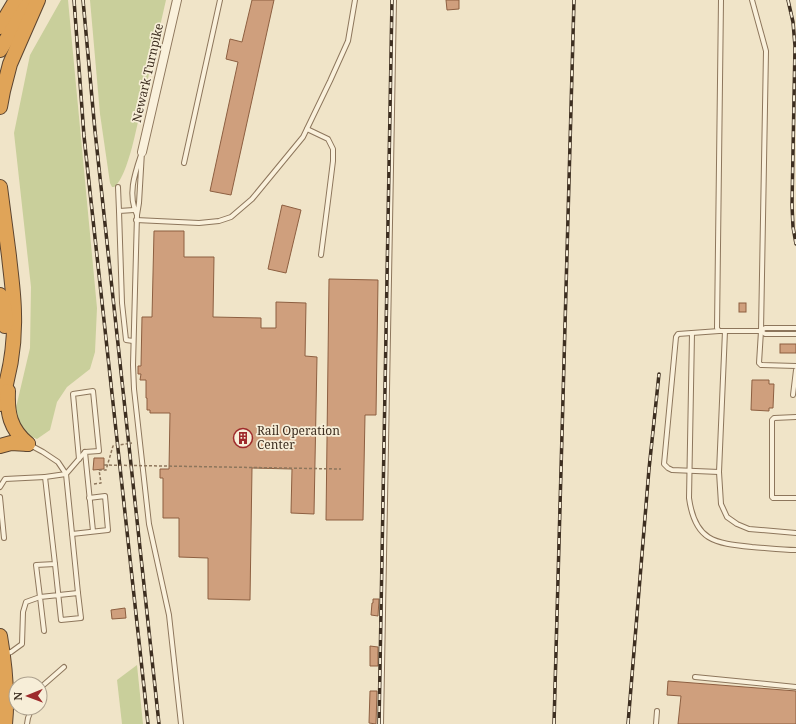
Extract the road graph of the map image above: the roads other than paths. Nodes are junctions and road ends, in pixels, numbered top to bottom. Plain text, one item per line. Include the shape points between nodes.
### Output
1 (16, 0) edge
2 (30, 0) edge
3 (38, 0) edge
4 (177, 0) edge
5 (220, 0) edge
6 (355, 0) edge
7 (394, 0) edge
8 (721, 0) edge
9 (752, 0) edge
10 (0, 27) edge
11 (0, 50) edge
12 (0, 107) edge
13 (307, 129) junction
14 (142, 152) junction
15 (184, 163) dead end
16 (118, 187) dead end
17 (0, 188) edge
18 (134, 210) junction
19 (119, 212) junction
20 (136, 218) junction
21 (321, 255) dead end
22 (0, 295) edge
23 (796, 328) edge
24 (719, 331) junction
25 (725, 331) junction
26 (761, 331) junction
27 (692, 333) junction
28 (796, 334) edge
29 (133, 341) junction
30 (796, 366) edge
31 (4, 369) edge
32 (796, 370) edge
33 (793, 395) dead end
34 (0, 404) edge
35 (796, 417) edge
36 (28, 444) junction
37 (0, 446) edge
38 (85, 452) junction
39 (80, 459) junction
40 (689, 471) junction
41 (719, 472) junction
42 (66, 474) junction
43 (45, 477) junction
44 (0, 487) edge
45 (0, 497) edge
46 (89, 498) junction
47 (796, 498) edge
48 (93, 532) junction
49 (72, 534) junction
50 (796, 534) edge
51 (4, 538) dead end
52 (796, 550) edge
53 (55, 564) junction
54 (78, 593) junction
55 (58, 595) junction
56 (40, 597) junction
57 (44, 631) dead end
58 (0, 636) edge
59 (3, 654) junction
60 (64, 667) dead end
61 (695, 677) dead end
62 (48, 681) edge
63 (796, 686) edge
64 (657, 711) dead end
65 (5, 724) edge
66 (181, 724) edge
67 (381, 724) edge
68 (656, 724) edge

1 - 10 highway
2 - 11 highway
3 - 12 highway via 10,64
4 - 14 street, Newark Turnpike
5 - 15 lane
6 - 13 lane via 348,42
7 - 67 lane
8 - 24 lane via 717,328
9 - 26 lane via 766,51
13 - 20 lane via 252,199 232,217 199,223
13 - 21 lane via 328,139 333,149
14 - 18 lane via 132,188
14 - 20 lane
16 - 19 lane
17 - 31 highway via 14,301 13,341
18 - 19 lane
18 - 20 lane
19 - 29 lane via 126,340
20 - 29 lane
22 - 31 highway via 4,303
23 - 26 lane via 765,328
24 - 25 lane
24 - 27 lane
25 - 26 lane
25 - 41 lane
26 - 28 lane via 765,334
26 - 30 lane via 760,365
27 - 40 lane
27 - 40 lane via 678,334 676,337 664,464 672,470
29 - 66 lane via 133,378 149,524 169,615
31 - 34 highway
31 - 36 highway via 13,428
32 - 33 lane
35 - 47 lane via 772,420 772,497
36 - 37 highway via 11,443
36 - 42 lane via 58,462
38 - 39 lane
38 - 39 lane via 98,451 93,390 73,394
38 - 46 lane
39 - 42 lane
40 - 41 lane
40 - 52 lane via 690,509 699,529 707,537 731,545
41 - 50 lane via 721,504 727,517 749,529
42 - 43 lane
42 - 49 lane
43 - 44 lane via 5,479
43 - 53 lane
45 - 51 lane
46 - 48 lane
46 - 48 lane via 105,496 108,530
48 - 49 lane
49 - 54 lane
53 - 55 lane
53 - 56 lane via 36,566
54 - 55 lane
54 - 55 lane via 81,618 61,620
55 - 56 lane
56 - 57 lane
56 - 59 lane via 26,602 23,612 22,644
58 - 59 highway
59 - 65 highway
60 - 62 lane
61 - 63 lane
64 - 68 lane

